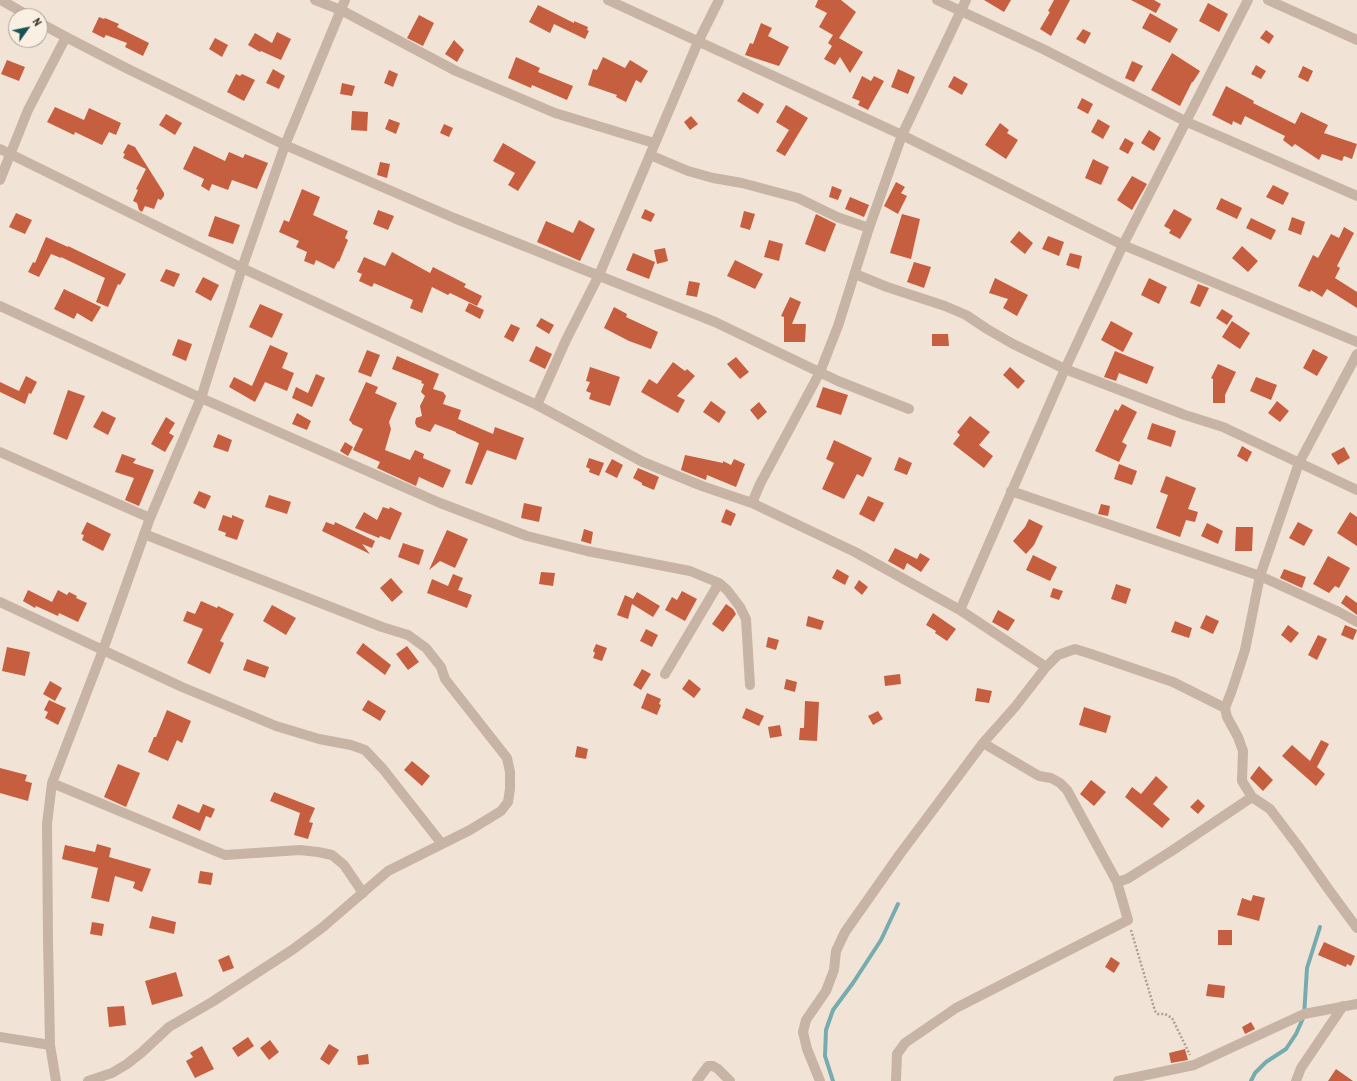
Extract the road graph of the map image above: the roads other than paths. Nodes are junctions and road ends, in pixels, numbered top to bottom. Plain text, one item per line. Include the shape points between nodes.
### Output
1 (1, 0) edge
2 (315, 0) edge
3 (345, 0) edge
4 (608, 0) edge
5 (719, 0) edge
6 (937, 0) edge
7 (966, 0) edge
8 (1248, 0) edge
9 (1268, 0) edge
10 (15, 8) edge
11 (341, 10) junction
12 (960, 11) junction
13 (48, 27) edge
14 (66, 37) junction
15 (1357, 40) edge
16 (698, 42) junction
17 (1186, 122) junction
18 (902, 134) junction
19 (654, 143) junction
20 (285, 145) junction
21 (0, 149) edge
22 (10, 154) junction
23 (650, 155) junction
24 (0, 180) edge
25 (1357, 196) edge
26 (869, 228) junction
27 (1124, 245) junction
28 (242, 268) junction
29 (855, 274) junction
30 (600, 275) junction
31 (0, 306) edge
32 (1357, 342) edge
33 (1357, 354) edge
34 (1065, 369) junction
35 (820, 372) junction
36 (201, 398) junction
37 (538, 405) junction
38 (909, 409) dead end
39 (0, 452) edge
40 (1298, 463) junction
41 (1357, 490) edge
42 (1011, 491) junction
43 (752, 503) junction
44 (150, 518) junction
45 (144, 534) junction
46 (1260, 576) junction
47 (719, 583) junction
48 (0, 602) edge
49 (960, 610) junction
50 (1357, 622) edge
51 (103, 650) junction
52 (1046, 666) junction
53 (665, 674) dead end
54 (750, 685) dead end
55 (1225, 708) junction
56 (983, 743) junction
57 (52, 783) junction
58 (1252, 797) junction
59 (442, 844) junction
60 (1117, 882) junction
61 (363, 893) junction
62 (1357, 928) edge
63 (1357, 1004) edge
64 (1343, 1006) junction
65 (0, 1038) edge
66 (50, 1045) junction
67 (57, 1080) edge
68 (88, 1081) edge
69 (697, 1081) edge
70 (730, 1081) edge
71 (820, 1081) edge
72 (896, 1081) edge
73 (1118, 1081) edge
74 (1296, 1081) edge

1 - 10 street
2 - 11 street
3 - 11 street
4 - 16 street
5 - 16 street
6 - 12 street
7 - 12 street
8 - 17 street
9 - 15 street
11 - 19 street via 456,71 555,113
11 - 20 street
12 - 17 street via 1043,49
12 - 18 street
13 - 14 street
14 - 20 street
14 - 22 street via 28,110
16 - 18 street
16 - 19 street
17 - 25 street
17 - 27 street
18 - 26 street
18 - 27 street
19 - 23 street
20 - 28 street
20 - 30 street via 454,218
21 - 22 street
22 - 24 street
22 - 28 street
23 - 26 street via 688,171 798,198 837,217
23 - 30 street
26 - 29 street
27 - 32 street
27 - 34 street
28 - 36 street
28 - 37 street
29 - 34 street via 966,315 1013,344
29 - 35 street
30 - 35 street via 715,322
30 - 37 street via 566,340
31 - 36 street
33 - 40 street
34 - 40 street via 1223,427
34 - 42 street
35 - 38 street
35 - 43 street
36 - 44 street
36 - 47 street via 440,503 527,536 587,551 690,571
37 - 43 street via 643,462
39 - 44 street
40 - 41 street
40 - 46 street
42 - 46 street
42 - 49 street
43 - 49 street via 855,552
44 - 45 street
45 - 51 street
45 - 59 street via 408,635 426,648 441,667 444,679 507,758 510,772 508,802 502,811
46 - 50 street
46 - 55 street via 1245,650
47 - 53 street
47 - 54 street via 734,598 746,619
48 - 51 street
49 - 52 street
51 - 57 street
51 - 59 street via 182,687 276,726 365,750
52 - 55 street via 1058,655 1075,649 1173,682
52 - 56 street
55 - 58 street via 1243,751 1242,781
56 - 60 street via 1039,776 1060,783 1067,790
56 - 71 street via 878,884 839,944 832,977 826,991 806,1020 804,1032 807,1049
57 - 61 street via 225,855 300,850 332,855 344,865
57 - 66 street via 47,824
58 - 60 street via 1170,852 1127,879
58 - 62 street via 1270,809
59 - 61 street via 388,871
60 - 72 street via 1128,920 956,1008 905,1043 897,1054
61 - 68 street via 292,950 169,1027 127,1064 112,1073
63 - 64 street
64 - 73 street via 1304,1014 1194,1065
64 - 74 street via 1301,1068
65 - 66 street
66 - 67 street
69 - 70 street via 708,1066 713,1066

